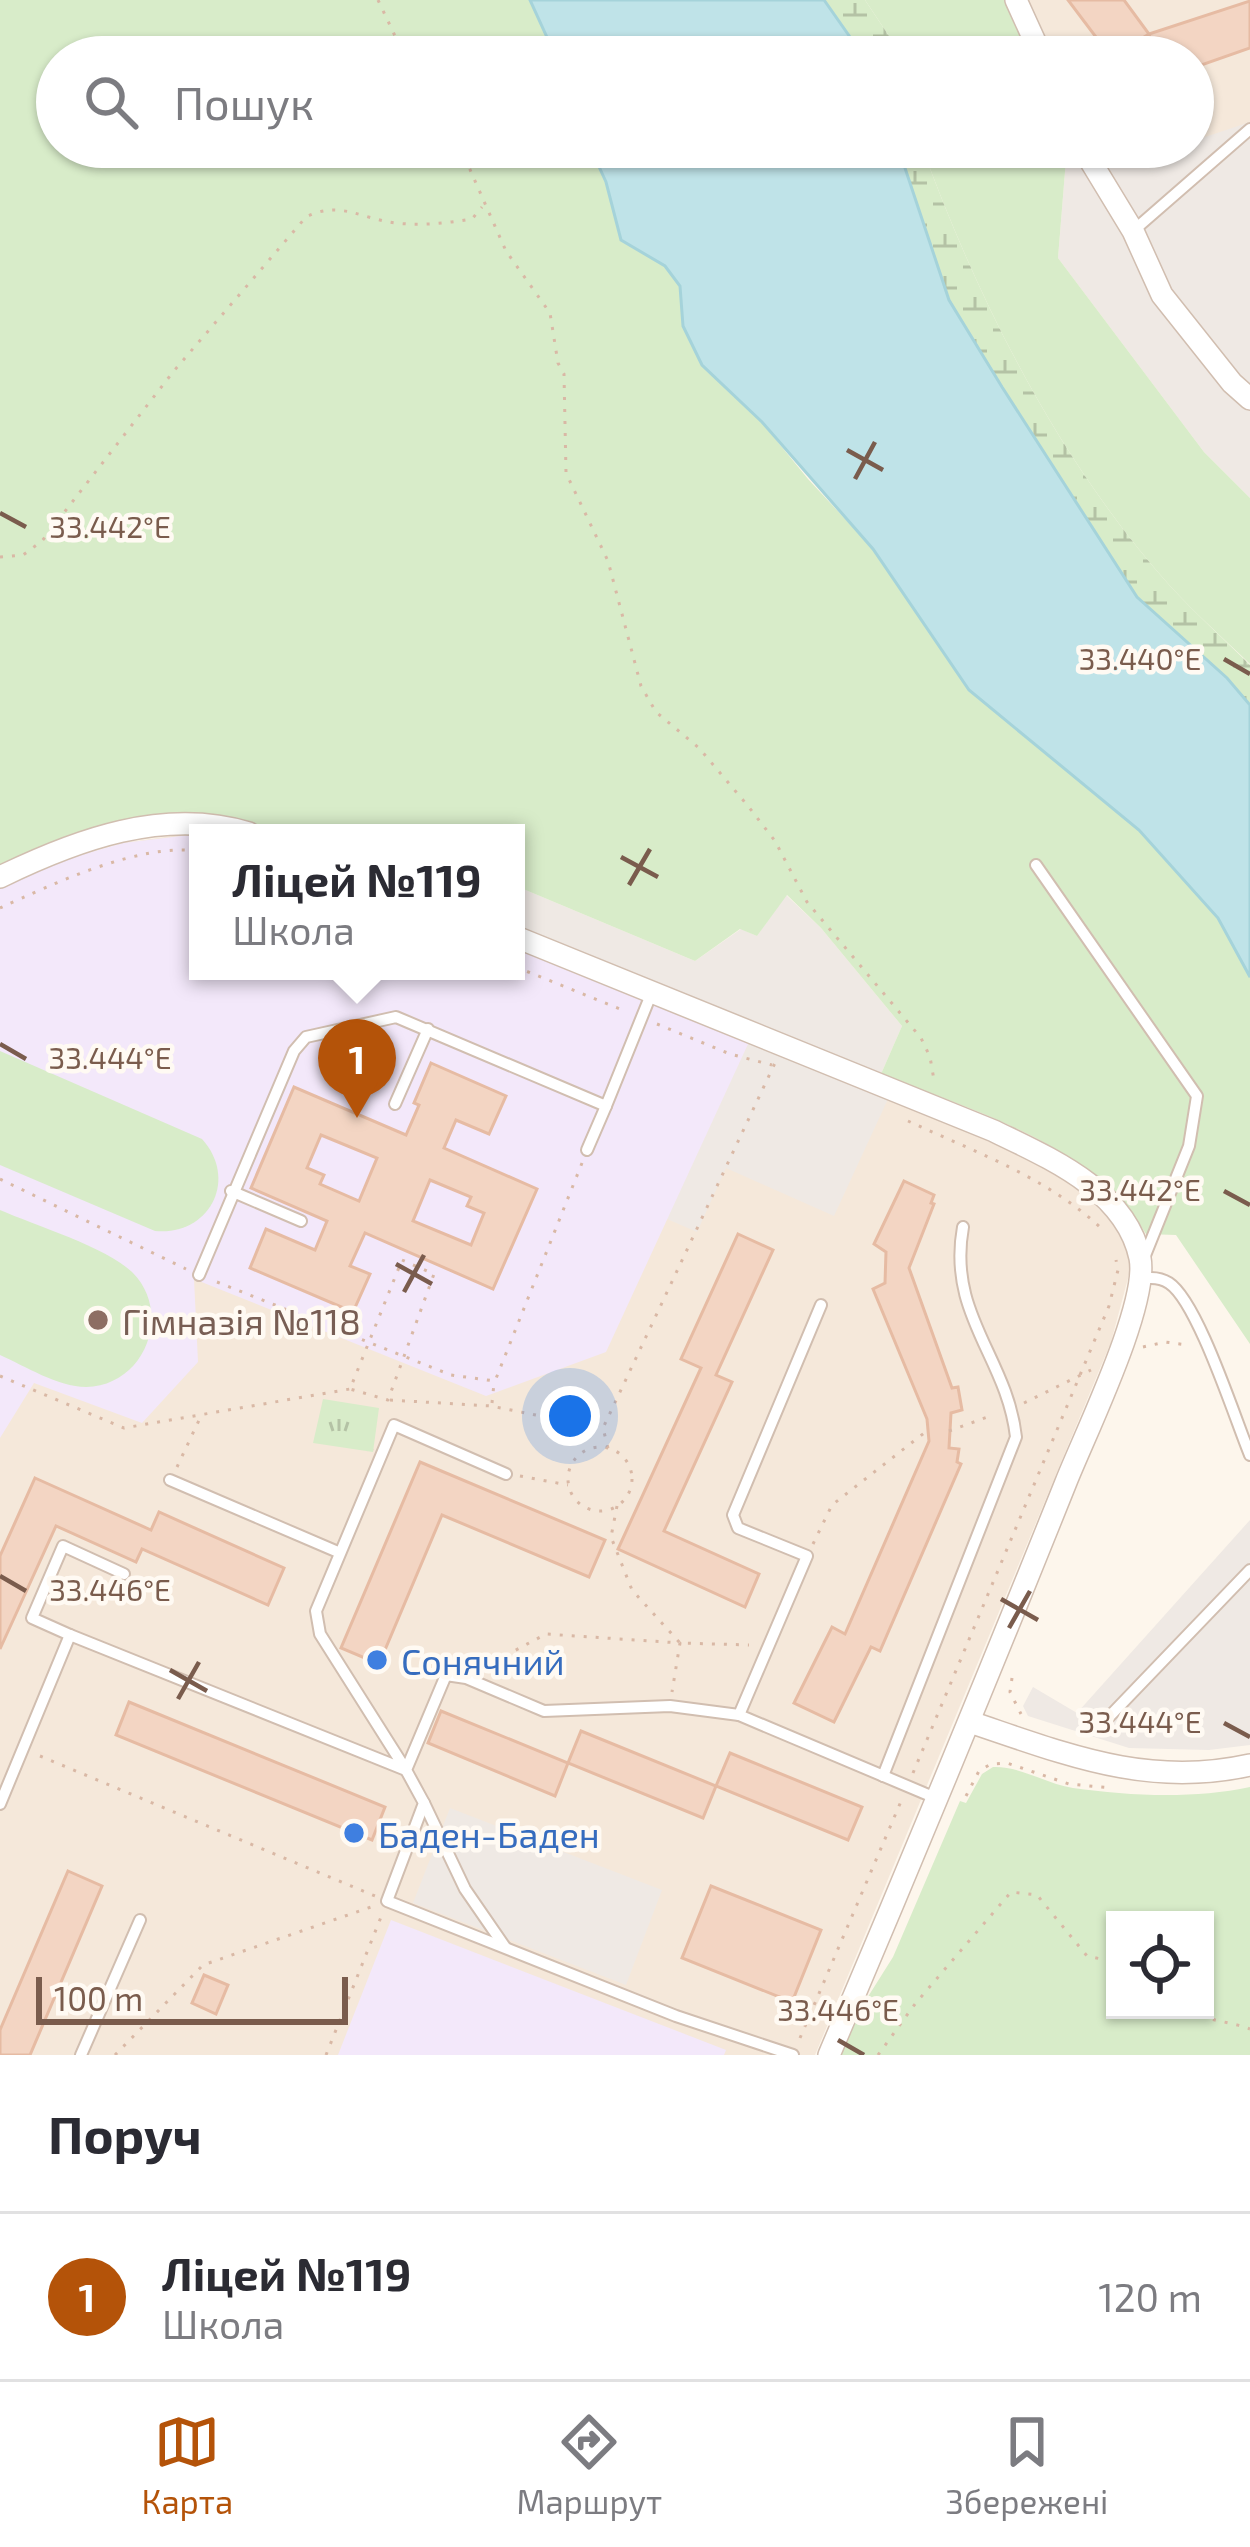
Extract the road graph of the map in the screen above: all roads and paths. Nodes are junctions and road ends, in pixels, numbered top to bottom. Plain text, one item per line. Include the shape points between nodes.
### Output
1 (377, 0) edge
2 (1016, 0) edge
3 (395, 36) edge
4 (1032, 36) edge
5 (1250, 129) edge
6 (1214, 160) edge
7 (469, 168) edge
8 (1094, 168) edge
9 (1205, 168) edge
10 (485, 204) junction
11 (1132, 231) junction
12 (1250, 399) edge
13 (0, 557) edge
14 (189, 824) edge
15 (189, 852) edge
16 (1036, 865) dead end
17 (0, 877) edge
18 (0, 908) edge
19 (525, 941) edge
20 (525, 971) edge
21 (652, 992) junction
22 (641, 1018) junction
23 (428, 1029) junction
24 (778, 1055) junction
25 (395, 1104) dead end
26 (606, 1106) junction
27 (932, 1106) junction
28 (892, 1114) dead end
29 (587, 1150) joint
30 (0, 1179) edge
31 (231, 1191) junction
32 (301, 1221) dead end
33 (963, 1227) dead end
34 (1105, 1232) dead end
35 (1114, 1249) dead end
36 (1140, 1272) junction
37 (199, 1275) junction
38 (821, 1306) dead end
39 (369, 1342) junction
40 (405, 1356) junction
41 (0, 1376) edge
42 (495, 1381) junction
43 (350, 1389) junction
44 (388, 1400) junction
45 (491, 1406) junction
46 (1013, 1408) junction
47 (202, 1415) junction
48 (603, 1428) junction
49 (928, 1430) dead end
50 (949, 1431) dead end
51 (608, 1448) junction
52 (1250, 1455) edge
53 (506, 1474) joint
54 (170, 1480) joint
55 (568, 1485) junction
56 (617, 1506) junction
57 (338, 1552) junction
58 (807, 1556) junction
59 (1250, 1570) edge
60 (124, 1574) dead end
61 (70, 1635) junction
62 (680, 1643) junction
63 (768, 1646) junction
64 (466, 1678) junction
65 (1012, 1678) dead end
66 (670, 1706) junction
67 (739, 1715) junction
68 (1026, 1719) dead end
69 (1106, 1720) dead end
70 (970, 1722) junction
71 (21, 1748) junction
72 (1250, 1765) edge
73 (406, 1769) junction
74 (883, 1776) junction
75 (908, 1787) junction
76 (938, 1799) junction
77 (424, 1803) junction
78 (0, 1804) edge
79 (387, 1901) junction
80 (140, 1920) dead end
81 (506, 1948) junction
82 (1106, 1960) edge
83 (1214, 2019) edge
84 (1250, 2029) edge
85 (82, 2055) edge
86 (115, 2055) edge
87 (326, 2055) edge
88 (793, 2055) edge
89 (829, 2055) edge
90 (878, 2055) edge

1 - 3 path
2 - 4 street
5 - 6 lane
7 - 10 path
8 - 11 street
9 - 11 lane
10 - 13 path via 472,219 434,225 335,207 306,217 42,541 23,555
10 - 27 path via 506,251 550,313 564,374 566,472 608,561 641,686 656,712 748,806 807,902 921,1038 934,1074
11 - 12 street via 1162,296
14 - 17 street via 120,830
15 - 18 path via 71,875
16 - 36 lane via 1197,1096 1189,1145
19 - 21 street
20 - 22 path
21 - 22 lane
21 - 24 street
22 - 24 path via 730,1054
22 - 26 lane
23 - 25 lane
23 - 26 lane
23 - 31 lane via 396,1017 298,1043
24 - 27 street
24 - 48 path
26 - 29 lane
27 - 36 street via 1086,1182 1135,1239
28 - 34 path via 1036,1181
29 - 42 path
30 - 37 path
31 - 32 lane
31 - 37 lane
33 - 46 lane via 964,1299
35 - 75 path via 1109,1306
36 - 52 lane via 1171,1284 1190,1306
36 - 70 street via 1122,1344
37 - 39 path
38 - 58 lane via 733,1515 738,1528
39 - 40 path
39 - 40 path via 402,1260 434,1274
39 - 43 path
40 - 42 path
40 - 44 path
41 - 47 path via 124,1428
42 - 45 path
43 - 44 path
43 - 47 path
44 - 45 path
45 - 48 path
46 - 50 path
46 - 74 lane via 1008,1464
47 - 54 path
48 - 51 path
49 - 58 path via 832,1505
51 - 55 path via 578,1456
51 - 56 path via 630,1469 630,1490
53 - 55 path
53 - 57 lane via 394,1425
54 - 57 lane
55 - 56 path via 587,1509
56 - 62 path via 611,1537 632,1589
57 - 73 lane via 316,1623
58 - 63 lane
59 - 69 lane
60 - 61 lane via 63,1546 32,1618
61 - 71 lane
61 - 73 lane
62 - 63 path
62 - 64 path via 546,1634
62 - 66 path
63 - 67 lane
64 - 66 lane via 544,1712
64 - 73 lane via 446,1675 439,1684
65 - 68 path via 1016,1709
66 - 67 lane
67 - 74 lane
70 - 72 street via 1108,1767 1179,1773
70 - 76 street
71 - 78 lane
71 - 79 path
73 - 77 lane
74 - 75 lane
75 - 76 lane
75 - 88 path
76 - 89 street
77 - 79 lane
77 - 81 lane via 465,1889
79 - 81 lane
79 - 86 path via 202,1965
79 - 87 path
80 - 85 lane
81 - 88 lane
82 - 90 path via 1088,1955 1037,1895 1011,1892
83 - 84 path

